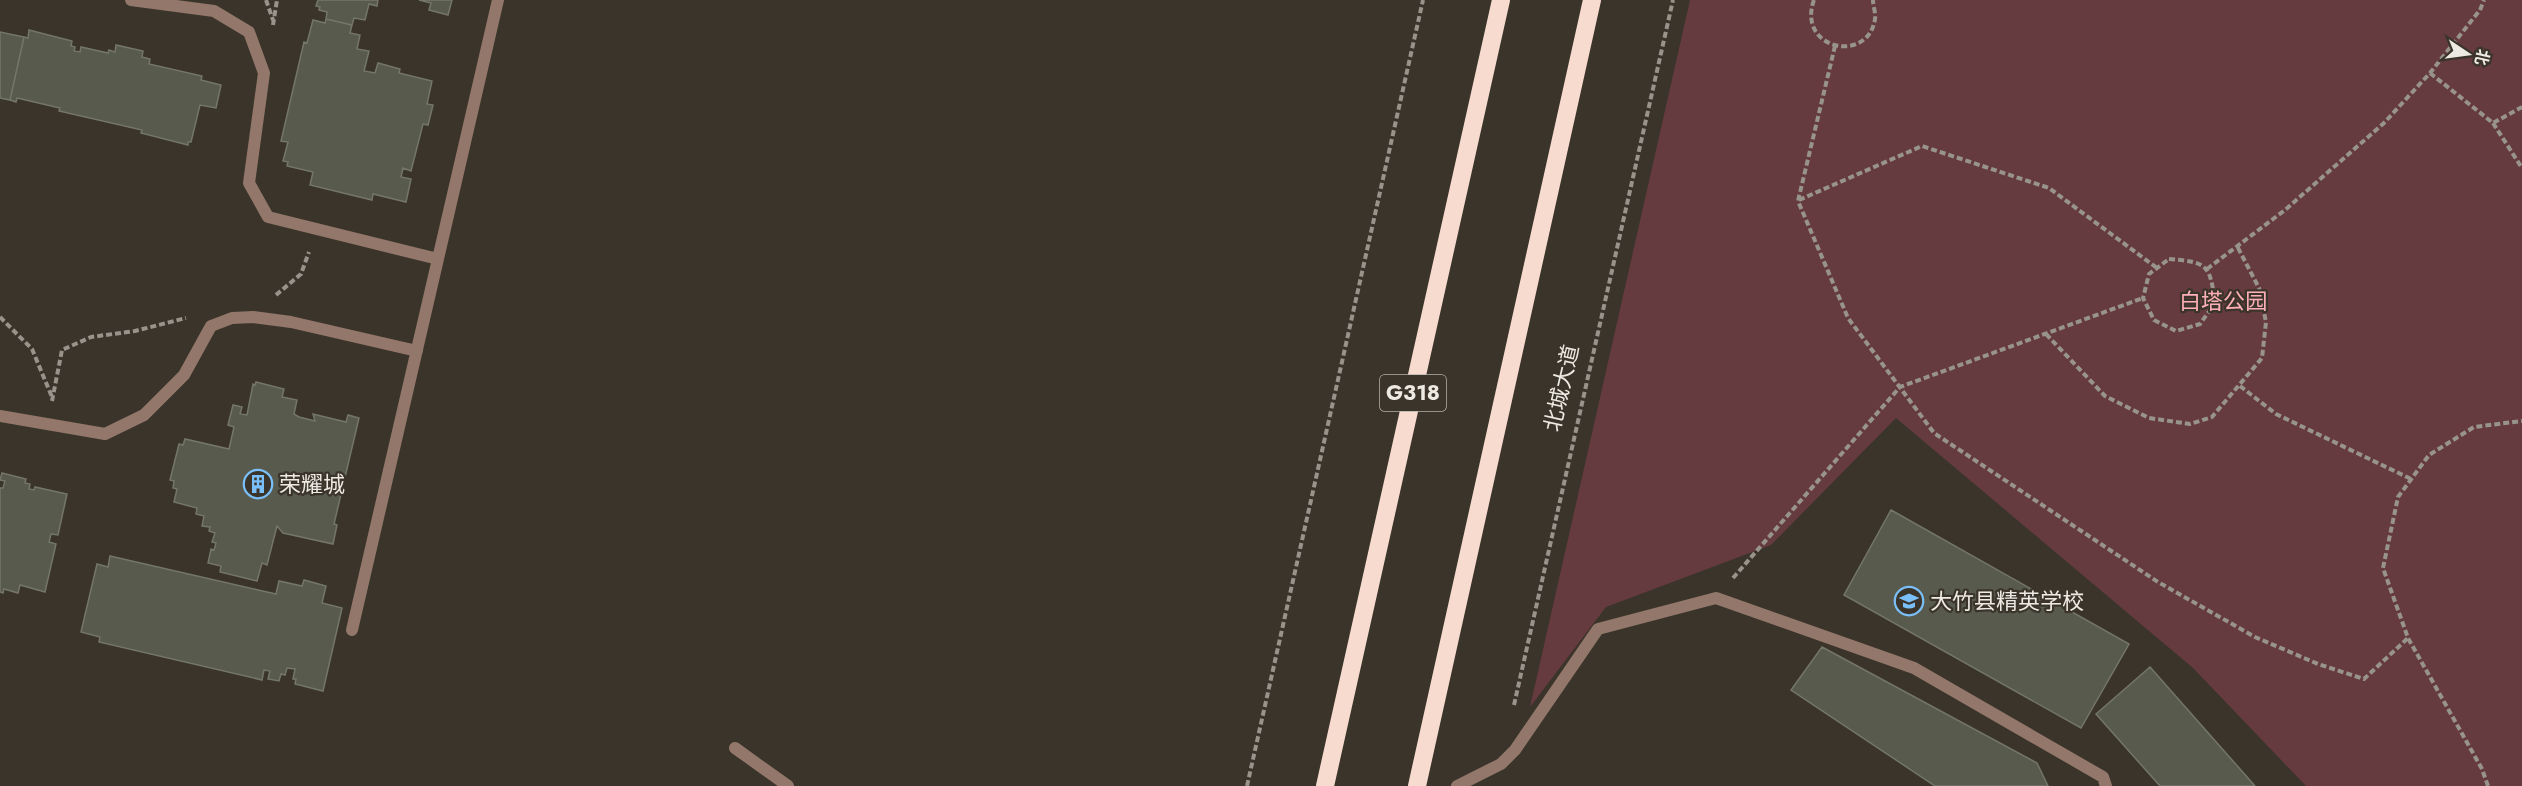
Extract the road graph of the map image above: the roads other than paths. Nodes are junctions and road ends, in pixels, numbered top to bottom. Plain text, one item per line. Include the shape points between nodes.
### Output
1 (131, 0) edge
2 (498, 0) edge
3 (1501, 0) edge
4 (1592, 0) edge
5 (438, 259) junction
6 (417, 351) junction
7 (0, 416) edge
8 (352, 630) dead end
9 (735, 748) dead end
10 (788, 786) edge
11 (1325, 786) edge
12 (1416, 786) edge
13 (1457, 786) edge
14 (2106, 786) edge

1 - 5 street via 214,11 249,32 264,73 249,183 268,217
2 - 5 street
3 - 11 highway, G318
4 - 12 highway
5 - 6 street
6 - 7 street via 291,322 232,318 211,326 184,375 144,415 105,434
6 - 8 street
9 - 10 street
13 - 14 street via 1501,764 1515,750 1598,629 1716,598 1914,668 2103,777

